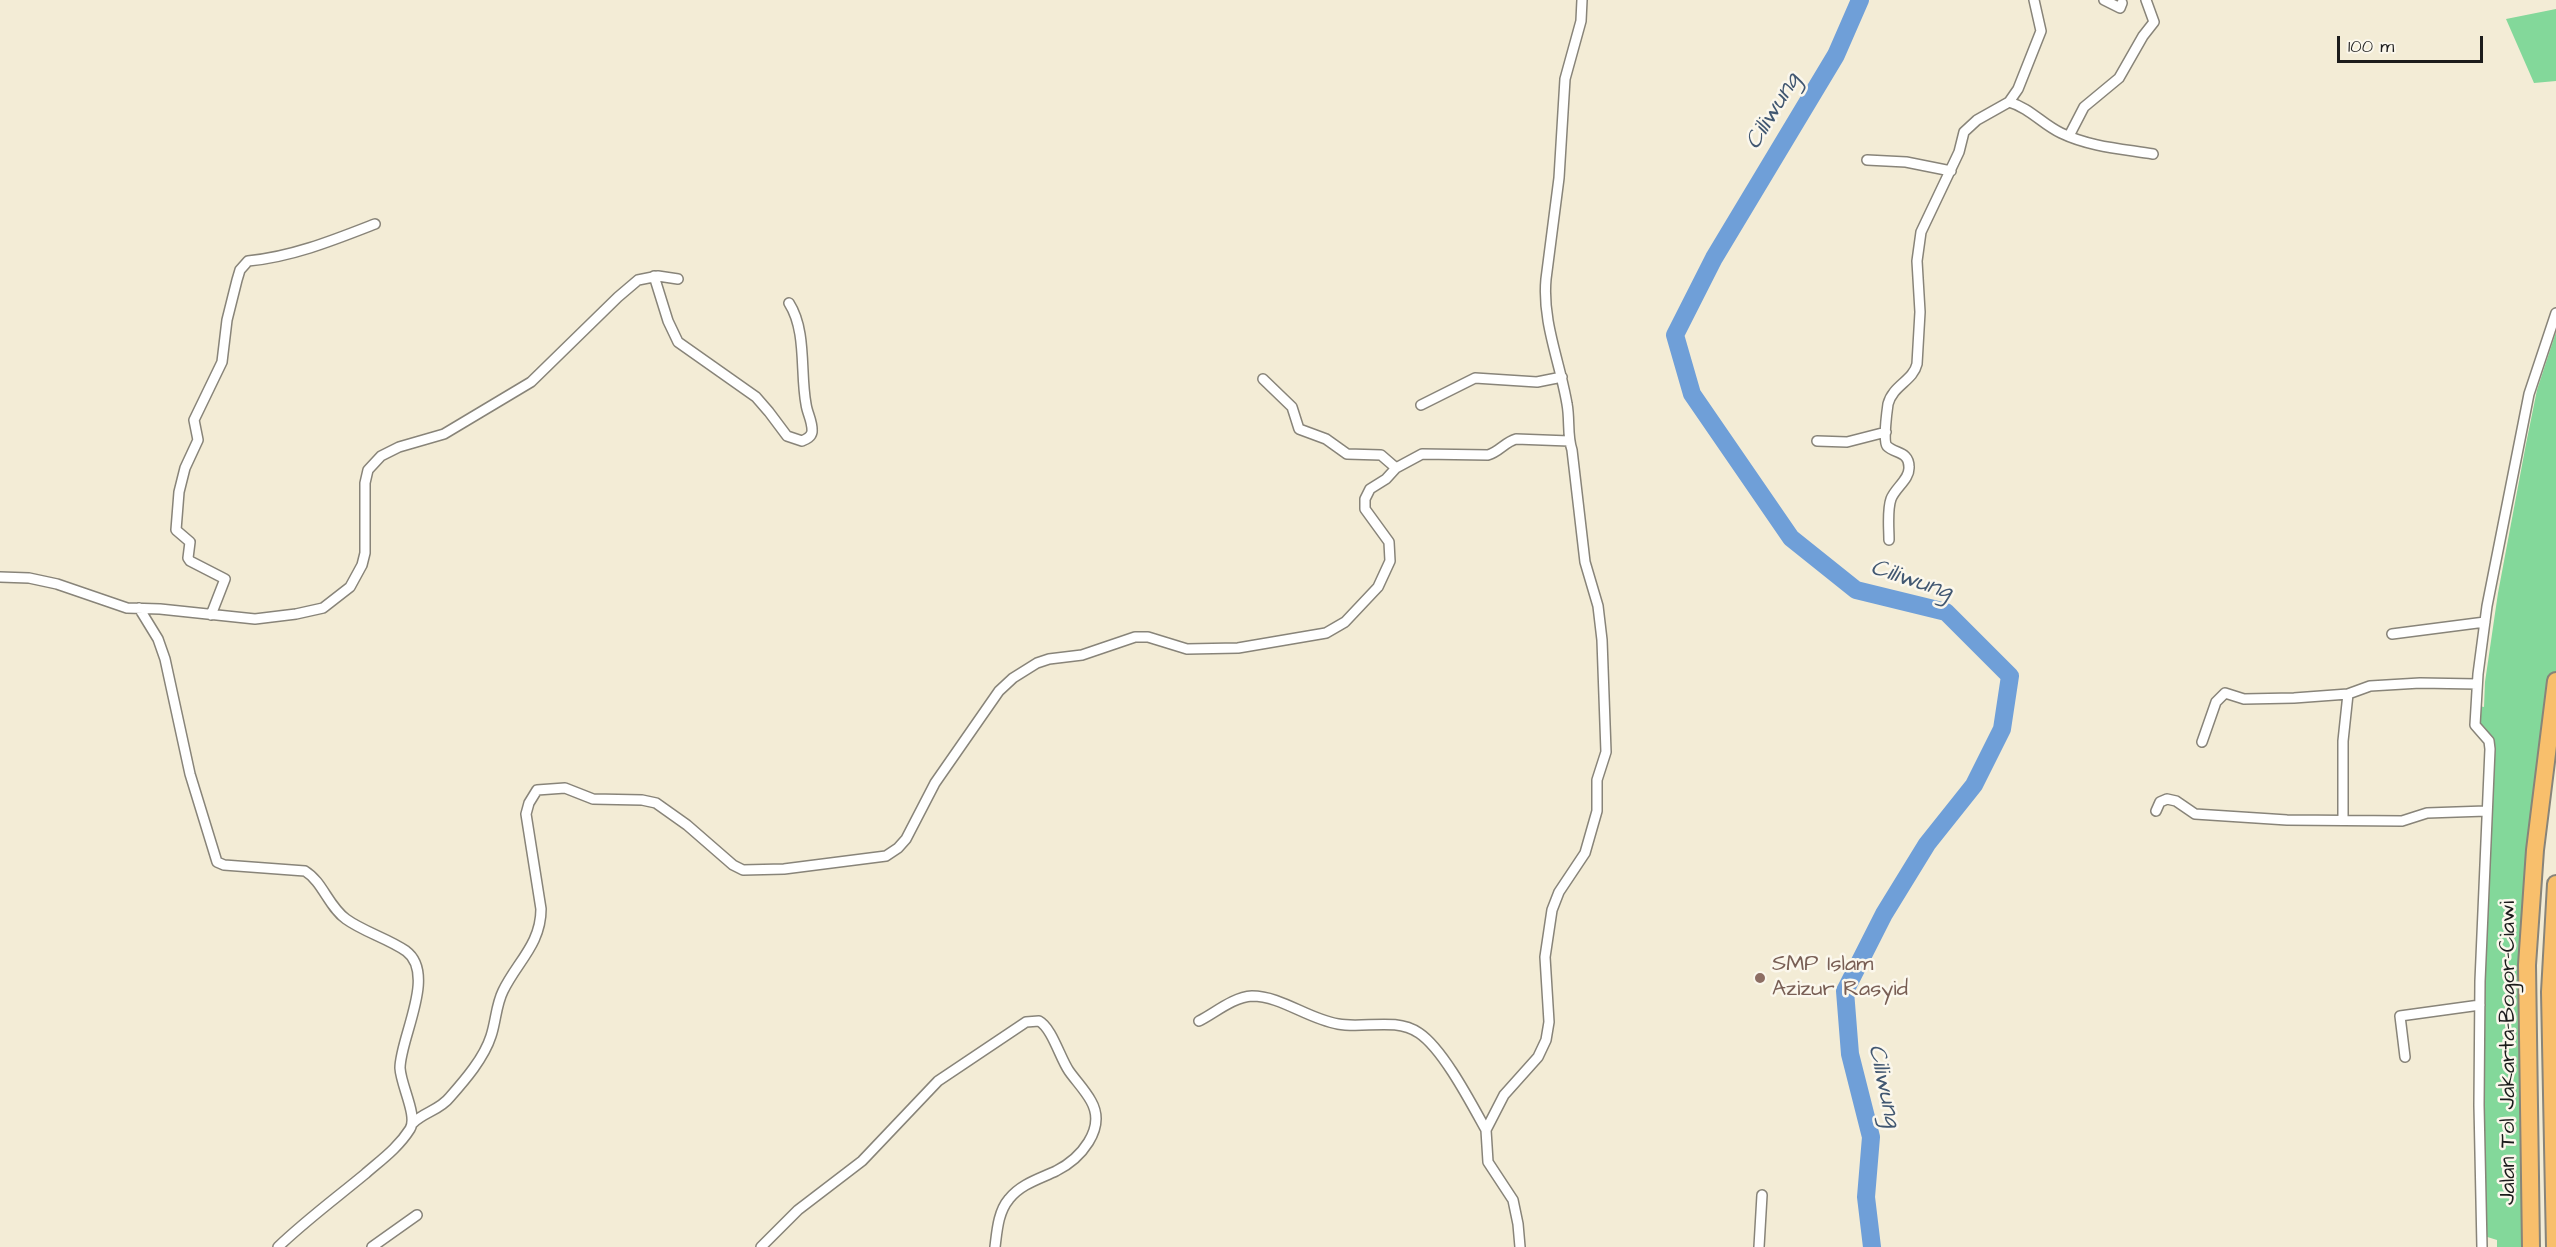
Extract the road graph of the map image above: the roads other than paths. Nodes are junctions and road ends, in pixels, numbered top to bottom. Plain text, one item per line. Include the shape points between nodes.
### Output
1 (1582, 0) edge
2 (2034, 0) edge
3 (2104, 0) edge
4 (2146, 0) edge
5 (2122, 3) dead end
6 (2009, 102) junction
7 (2068, 136) junction
8 (2153, 154) dead end
9 (1867, 160) dead end
10 (1951, 171) junction
11 (375, 224) dead end
12 (654, 276) junction
13 (678, 279) dead end
14 (789, 303) dead end
15 (2556, 313) edge
16 (1563, 377) junction
17 (1263, 379) dead end
18 (1421, 405) dead end
19 (1886, 432) junction
20 (1569, 441) junction
21 (1817, 441) dead end
22 (1396, 468) junction
23 (1889, 540) dead end
24 (0, 576) edge
25 (139, 608) junction
26 (211, 615) junction
27 (2485, 622) junction
28 (2392, 634) dead end
29 (2556, 681) edge
30 (2477, 684) junction
31 (2348, 694) junction
32 (2202, 742) dead end
33 (2486, 811) junction
34 (2156, 812) dead end
35 (2343, 819) junction
36 (2556, 884) edge
37 (2480, 1005) junction
38 (1199, 1021) dead end
39 (2405, 1057) dead end
40 (413, 1124) junction
41 (1486, 1130) junction
42 (1762, 1195) dead end
43 (417, 1215) dead end
44 (278, 1247) edge
45 (372, 1247) edge
46 (761, 1247) edge
47 (995, 1247) edge
48 (1520, 1247) edge
49 (1759, 1247) edge
50 (2482, 1247) edge
51 (2531, 1247) edge
52 (2555, 1247) edge

1 - 16 street via 1581,21 1564,79 1558,186 1545,284 1548,323
2 - 6 street via 2040,34
3 - 5 street via 2117,8
4 - 7 street via 2154,22 2151,28 2119,78 2084,107
6 - 7 street via 2028,109
6 - 10 street via 1967,127
7 - 8 street via 2090,144
9 - 10 street via 1906,162
10 - 19 street via 1926,219 1918,246 1917,368 1892,394
11 - 26 street via 334,241 248,261 240,270 227,320 222,362 194,420 198,440 185,468 176,519 176,530 190,542 190,561 225,579
12 - 13 street
12 - 14 street via 678,342 756,398 787,436 802,441 812,432 797,328
12 - 26 street via 642,278 626,289 524,387 444,434 393,449 374,462 365,483 364,559 353,584 335,600 323,608 279,617
15 - 27 street via 2529,394
16 - 18 street via 1529,382 1475,378
16 - 20 street
17 - 22 street via 1292,407 1299,429 1326,439 1347,454 1381,455
19 - 21 street via 1847,441
19 - 23 street via 1887,446 1904,454 1910,465 1892,496
20 - 22 street via 1519,438 1488,455 1422,454
20 - 41 street via 1586,562 1598,606 1606,752 1598,780 1597,811 1585,853 1557,895 1552,910 1545,957 1549,1022 1546,1040 1538,1057 1506,1091
22 - 40 street via 1370,489 1365,499 1367,513 1389,542 1390,561 1378,587 1345,622 1326,633 1238,648 1187,649 1135,637 1082,656 1037,663 1002,687 935,783 906,839 886,856 777,870 743,870 656,803 593,799 565,788 537,790 526,814 541,909 536,940 503,991 486,1049 449,1099
24 - 25 street via 43,581 127,609
25 - 26 street
25 - 40 street via 165,659 190,774 217,862 305,871 339,913 408,953 412,960 418,992 400,1067
27 - 28 street
27 - 30 street
29 - 51 highway, Jalan Tol Jakarta–Bogor–Ciawi via 2537,829 2527,961
30 - 31 street via 2370,686
30 - 33 street via 2475,725 2489,744
31 - 32 street via 2257,699 2222,693
31 - 35 street via 2343,733
33 - 35 street via 2427,813 2402,821
33 - 37 street
34 - 35 street via 2160,802 2167,799 2201,815
36 - 52 highway, Jalan Tol Jakarta–Bogor–Ciawi via 2550,992
37 - 39 street via 2401,1015
37 - 50 street
38 - 41 street via 1239,999 1256,996 1339,1025 1392,1024 1413,1029 1440,1056
40 - 44 street via 392,1151
41 - 48 street via 1488,1162 1513,1200
42 - 49 street
43 - 45 street
46 - 47 street via 798,1210 862,1161 946,1074 1026,1022 1039,1021 1047,1027 1063,1062 1091,1101 1095,1129 1076,1156 1008,1200

